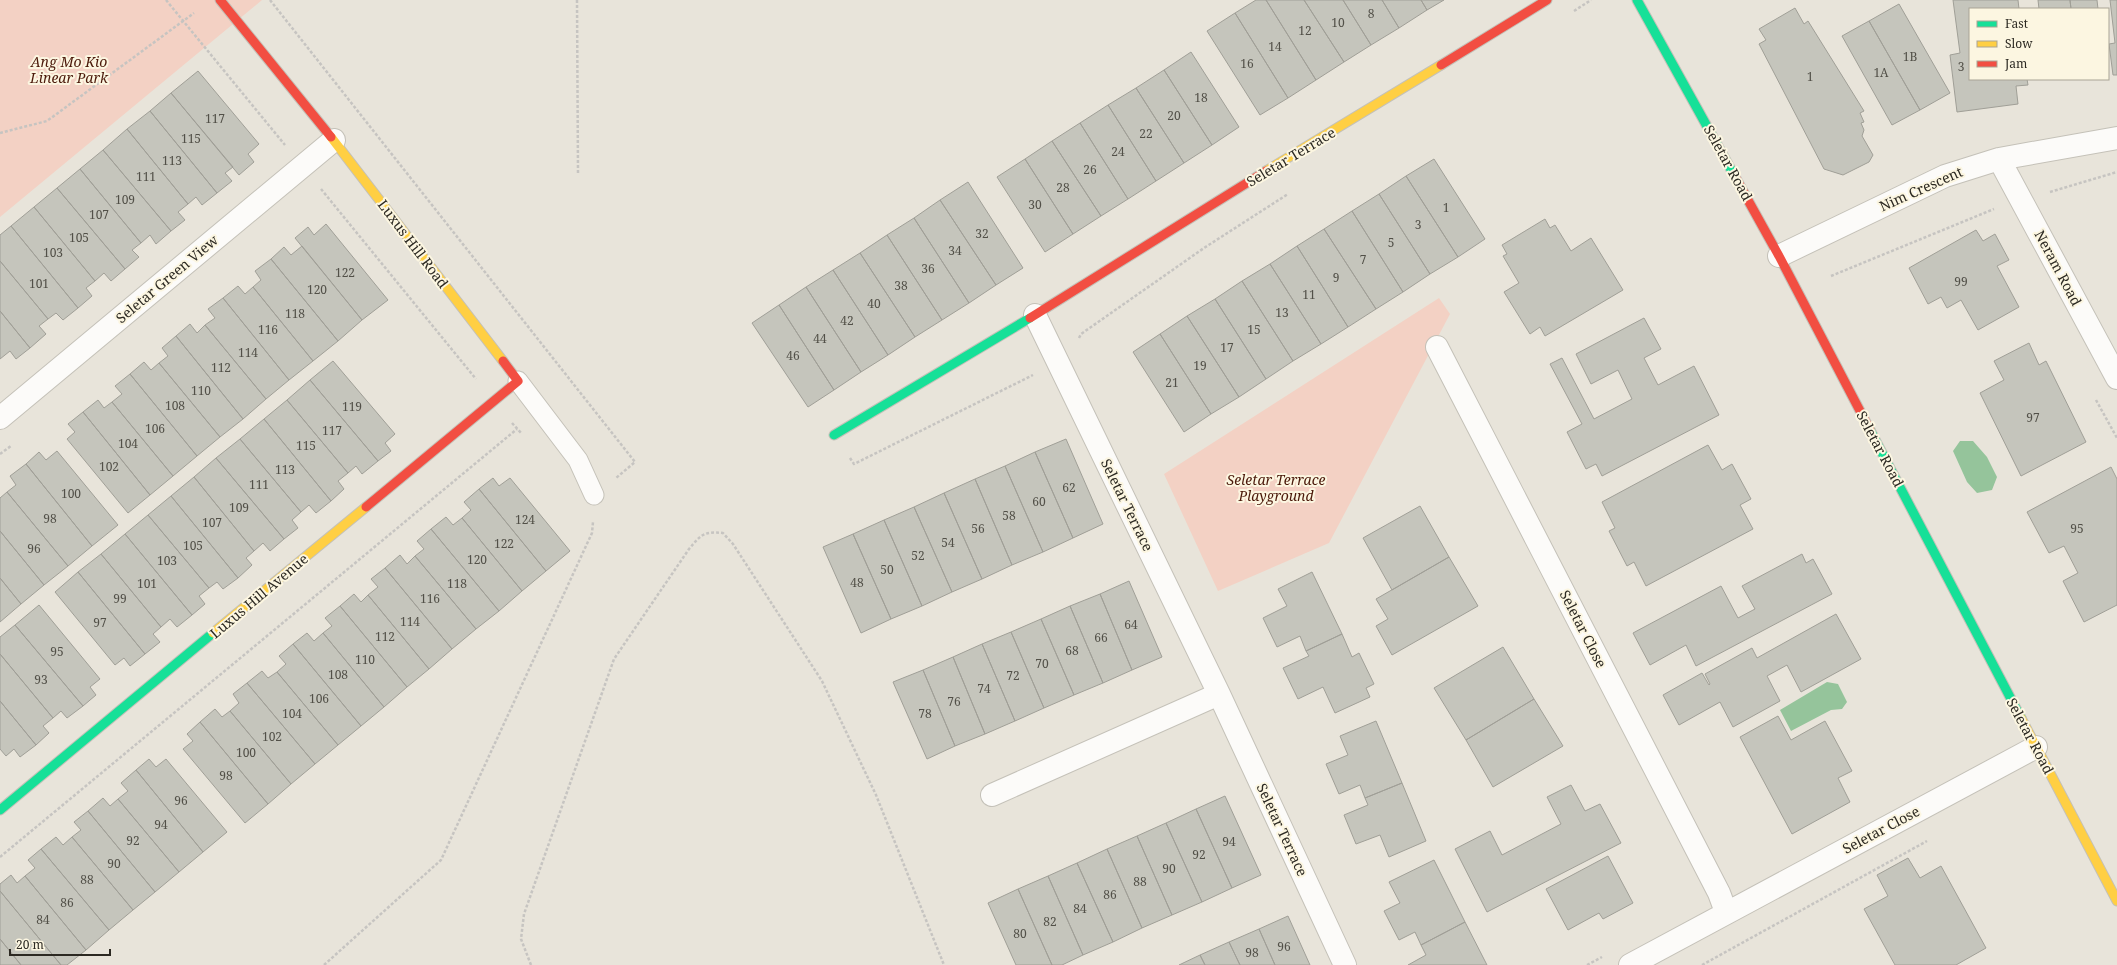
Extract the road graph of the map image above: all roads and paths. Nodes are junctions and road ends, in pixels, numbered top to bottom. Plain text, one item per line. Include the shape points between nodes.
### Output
1 (166, 0) edge
2 (220, 0) edge
3 (270, 0) edge
4 (577, 0) edge
5 (1547, 0) edge
6 (1591, 0) edge
7 (1637, 0) edge
8 (201, 8) dead end
9 (1571, 13) dead end
10 (183, 21) junction
11 (0, 133) edge
12 (2117, 138) edge
13 (334, 140) junction
14 (1999, 159) junction
15 (302, 166) junction
16 (2117, 172) edge
17 (578, 174) dead end
18 (1291, 193) dead end
19 (2021, 198) junction
20 (1779, 256) junction
21 (1831, 276) dead end
22 (1035, 315) junction
23 (1437, 348) dead end
24 (1057, 360) junction
25 (2117, 378) edge
26 (518, 381) junction
27 (494, 401) junction
28 (0, 418) edge
29 (517, 429) junction
30 (522, 435) dead end
31 (834, 436) joint
32 (594, 495) junction
33 (1218, 694) junction
34 (2036, 747) junction
35 (992, 795) dead end
36 (0, 810) edge
37 (1934, 837) dead end
38 (0, 857) edge
39 (2117, 901) edge
40 (1726, 912) junction
41 (324, 965) edge
42 (531, 965) edge
43 (944, 965) edge
44 (1345, 965) edge
45 (1630, 965) edge
46 (1702, 965) edge

1 - 10 path
2 - 13 street, Luxus Hill Road
3 - 32 path via 635,462
4 - 17 path
5 - 22 street, Seletar Terrace
6 - 9 path
7 - 20 street, Seletar Road
8 - 10 path
10 - 11 path via 47,121
10 - 15 path
12 - 14 street, Nim Crescent
13 - 15 street, Seletar Green View
13 - 26 street, Luxus Hill Road
14 - 19 street, Neram Road
14 - 20 street, Nim Crescent via 1945,176
15 - 27 path
15 - 28 street, Seletar Green View
16 - 19 path
18 - 24 path via 1204,248 1081,334 1074,350
19 - 21 path
19 - 25 street, Neram Road
20 - 34 street, Seletar Road
22 - 24 street, Seletar Terrace
22 - 31 street, Seletar Terrace
23 - 40 street, Seletar Close via 1719,893
24 - 31 path via 1041,372 1016,382 854,464
24 - 33 street, Seletar Terrace
26 - 27 street, Luxus Hill Avenue
26 - 32 lane, Luxus Hill Road via 578,460
27 - 29 path
27 - 36 street, Luxus Hill Avenue
29 - 30 path
29 - 38 path
32 - 41 path via 592,533 441,860
33 - 35 street
33 - 44 street, Seletar Terrace
34 - 39 street, Seletar Road
34 - 40 street, Seletar Close
37 - 46 path
40 - 45 street, Seletar Close
42 - 43 path via 521,939 524,914 614,659 689,549 709,532 723,533 733,544 822,681 876,795

